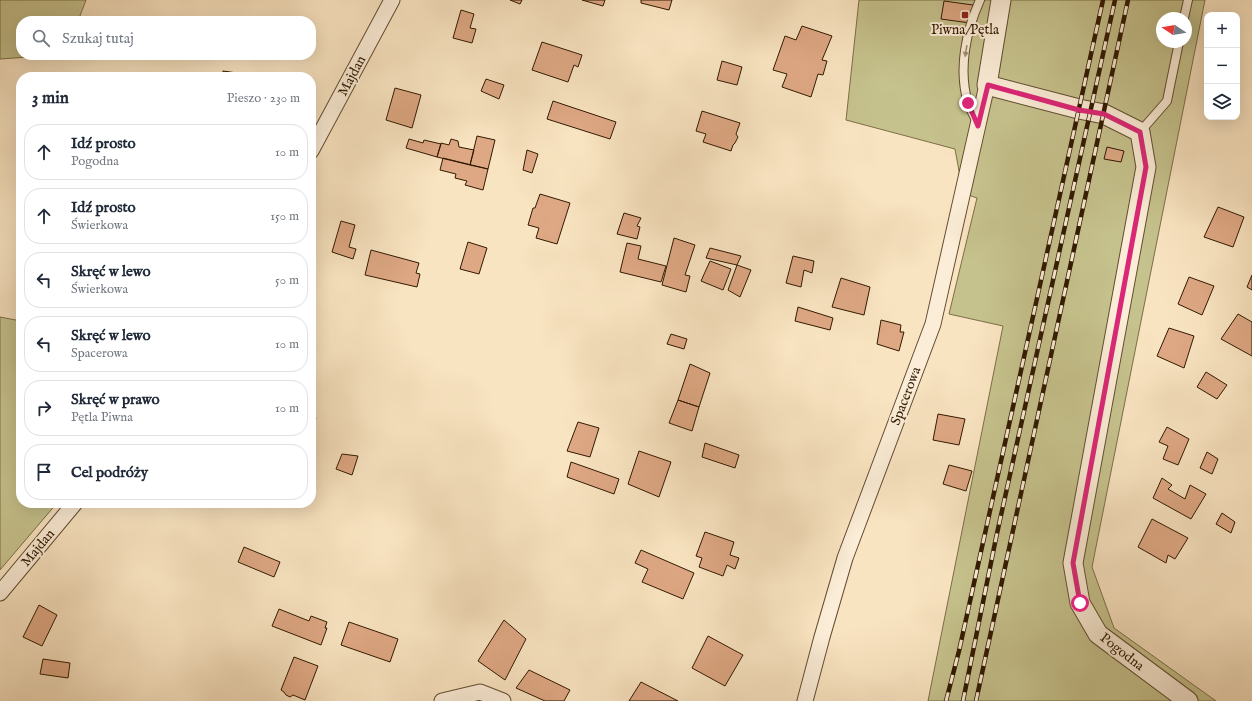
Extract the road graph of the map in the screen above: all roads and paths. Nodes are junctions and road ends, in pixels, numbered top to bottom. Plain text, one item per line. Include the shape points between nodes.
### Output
1 (392, 0) edge
2 (980, 0) edge
3 (1001, 0) edge
4 (1188, 0) edge
5 (1185, 12) edge
6 (1178, 48) edge
7 (988, 85) junction
8 (978, 126) junction
9 (1140, 132) junction
10 (316, 142) edge
11 (71, 508) edge
12 (0, 594) edge
13 (442, 701) edge
14 (503, 701) edge
15 (805, 701) edge
16 (1188, 701) edge

1 - 10 street, Majdan
2 -> 8 lane via 968,34 963,68 968,103
3 - 7 street
4 - 5 lane
6 - 9 lane via 1167,101
7 - 8 street, Spacerowa
7 - 9 street via 1079,110 1104,114
8 - 15 street, Spacerowa via 933,324 845,558
9 - 16 street, Pogodna via 1146,167 1073,563 1080,603 1098,634
11 - 12 street, Majdan
13 - 14 street via 480,692

